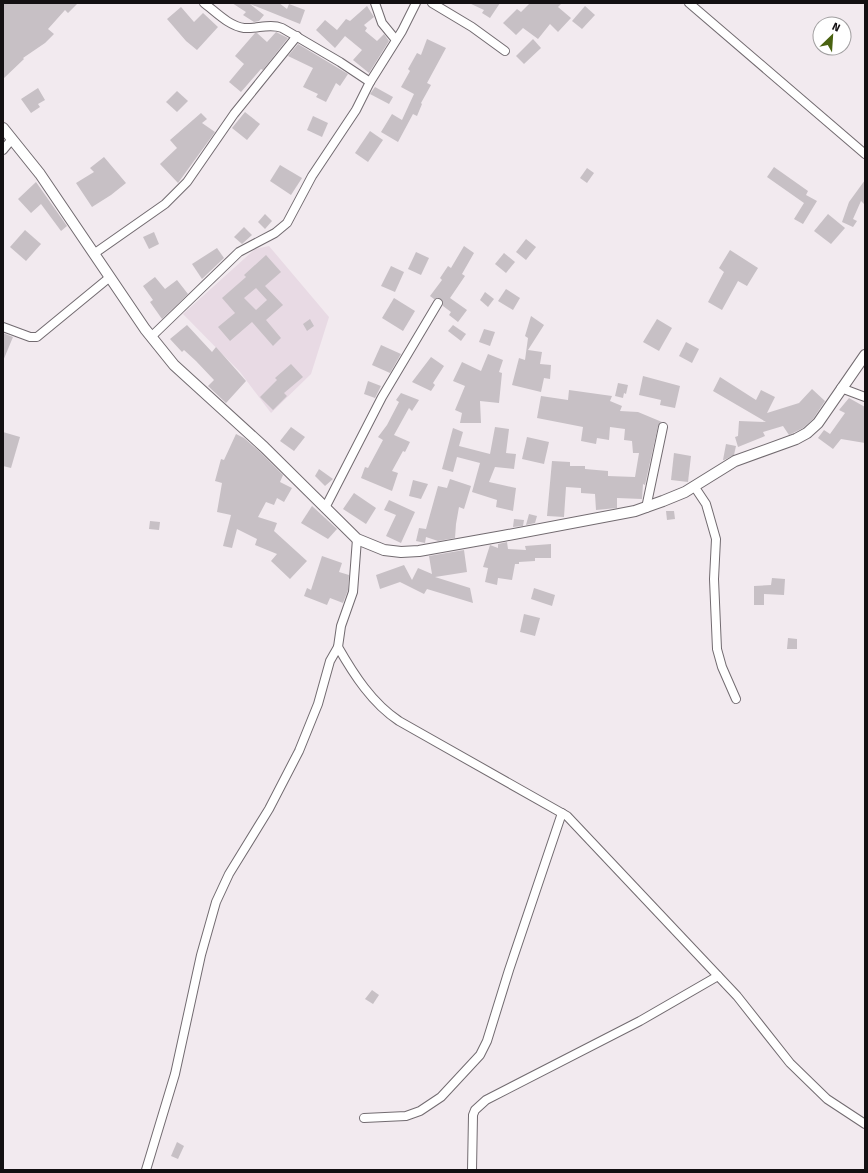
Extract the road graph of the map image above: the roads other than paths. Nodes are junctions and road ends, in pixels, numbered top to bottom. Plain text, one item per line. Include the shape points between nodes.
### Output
1 (204, 3) edge
2 (375, 3) edge
3 (416, 3) edge
4 (432, 3) edge
5 (689, 3) edge
6 (297, 36) junction
7 (396, 40) junction
8 (505, 51) dead end
9 (370, 82) junction
10 (3, 128) edge
11 (12, 139) junction
12 (3, 150) edge
13 (865, 154) edge
14 (95, 253) junction
15 (110, 277) junction
16 (438, 303) dead end
17 (3, 327) edge
18 (151, 337) junction
19 (865, 355) edge
20 (841, 388) junction
21 (865, 397) edge
22 (663, 427) dead end
23 (694, 486) junction
24 (325, 508) junction
25 (646, 508) junction
26 (357, 539) junction
27 (338, 647) junction
28 (736, 699) dead end
29 (562, 813) junction
30 (718, 976) junction
31 (364, 1118) dead end
32 (865, 1124) edge
33 (146, 1170) edge
34 (472, 1170) edge

1 - 6 street via 237,26 278,26
2 - 7 street via 382,23
3 - 7 street
4 - 8 street via 472,26
5 - 13 street
6 - 9 street
6 - 14 street via 234,114 187,182 165,204
7 - 9 street
9 - 18 street via 356,110 312,176 287,223 276,233 239,252
10 - 11 street
11 - 12 street
11 - 14 street via 40,174
14 - 15 street
15 - 17 street via 37,337
15 - 18 street
16 - 24 street via 382,397
18 - 24 street via 174,365
19 - 20 street
20 - 21 street
20 - 23 street via 818,423 807,433 790,442 736,461
22 - 25 street
23 - 25 street
23 - 28 street via 706,504 716,539 714,579 717,649
24 - 26 street
25 - 26 street via 419,551 384,550
26 - 27 street via 353,592 341,626
27 - 29 street via 385,712
27 - 33 street via 330,662 318,704 299,751 269,809 229,874 216,902 201,955 175,1074
29 - 30 street
29 - 31 street via 487,1041 480,1055 441,1097 420,1111 406,1116
30 - 32 street via 790,1063 827,1099
30 - 34 street via 640,1022 486,1100 473,1115

